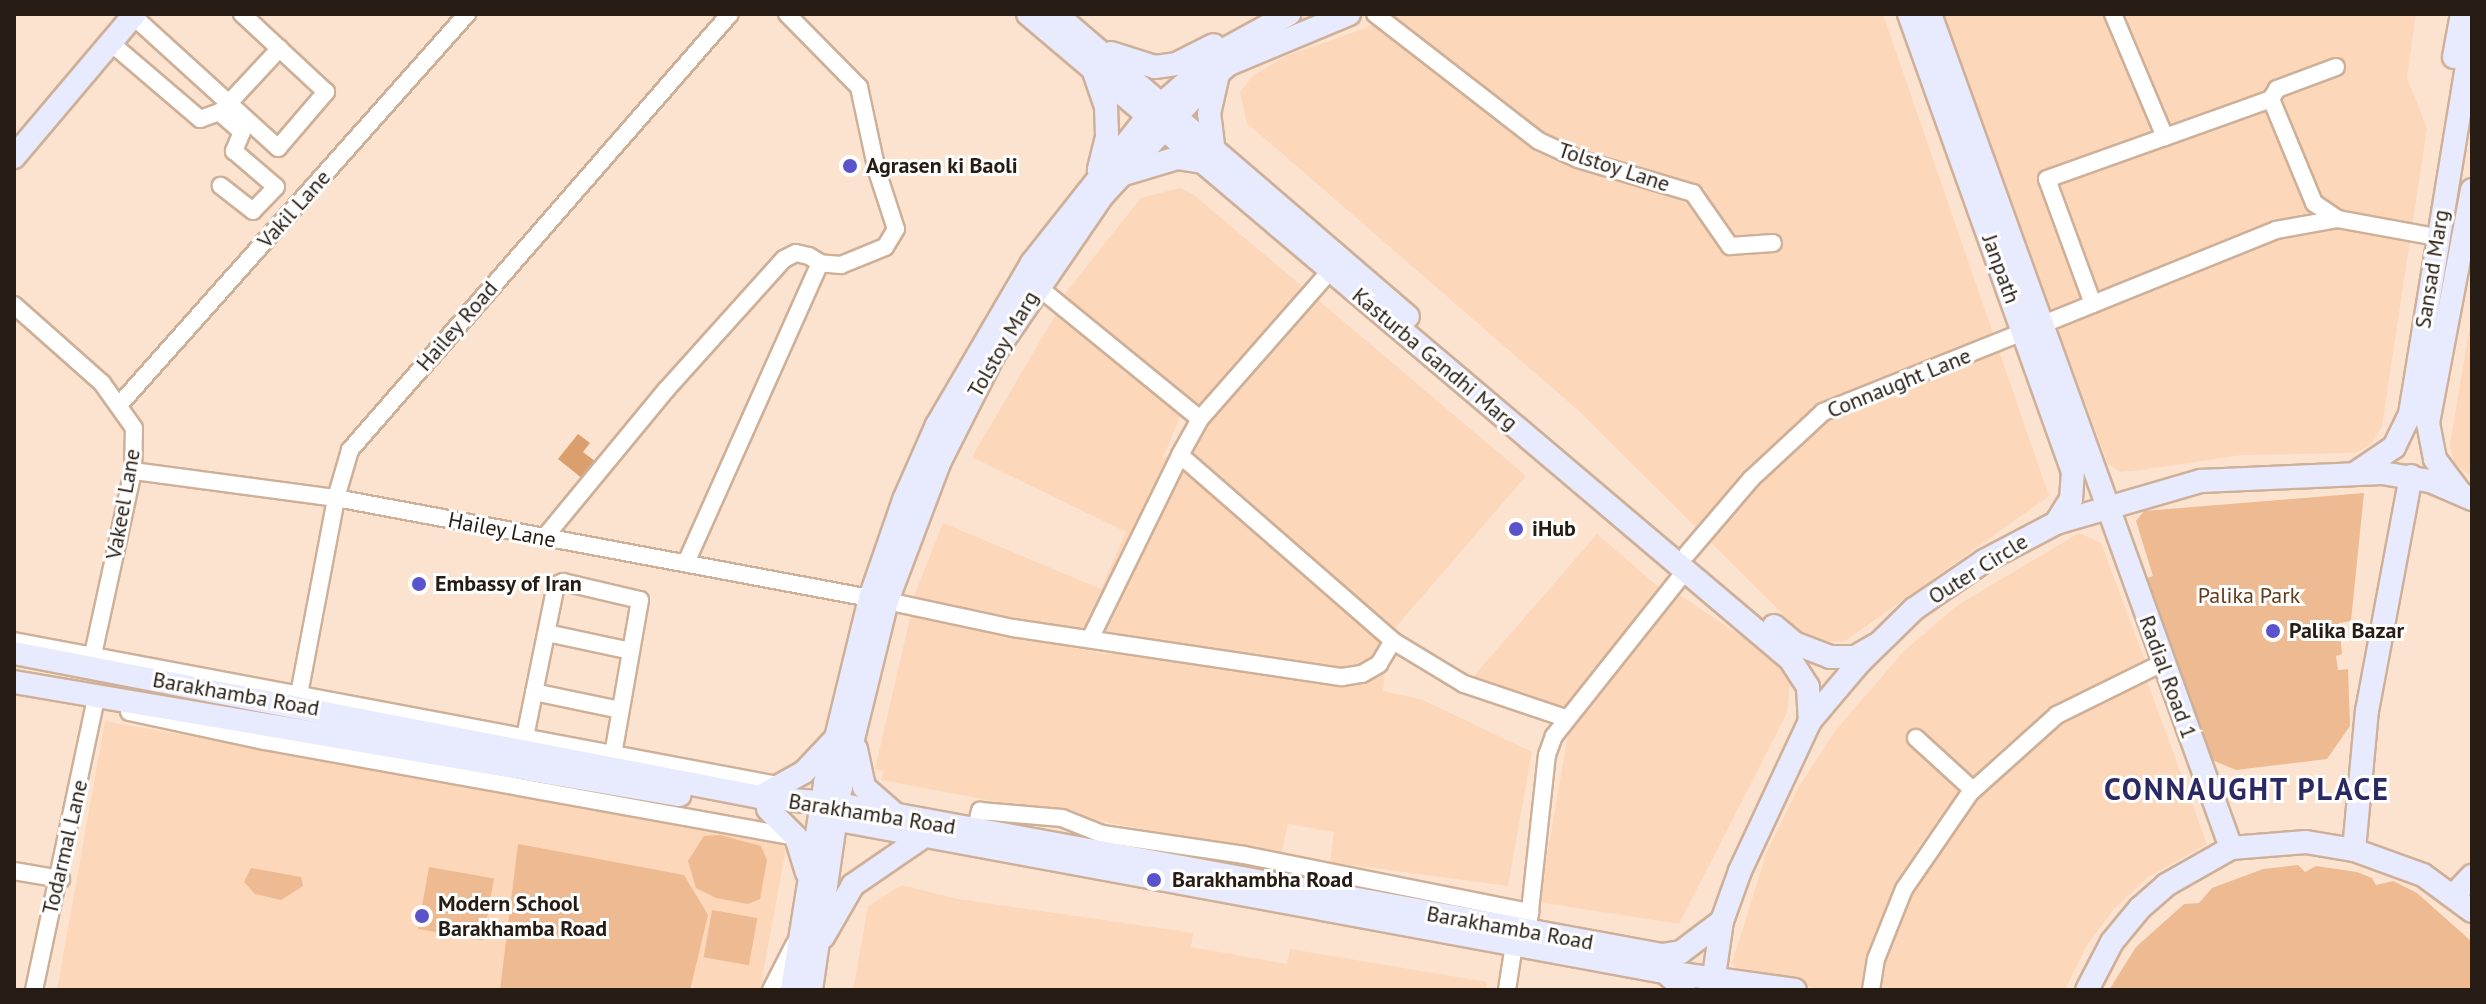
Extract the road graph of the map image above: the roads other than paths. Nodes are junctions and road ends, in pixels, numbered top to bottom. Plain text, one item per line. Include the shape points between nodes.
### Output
1 (242, 14) edge
2 (467, 14) edge
3 (730, 14) edge
4 (787, 14) edge
5 (1028, 14) edge
6 (1056, 14) edge
7 (1277, 14) edge
8 (1289, 14) edge
9 (1349, 14) edge
10 (1375, 14) edge
11 (1909, 14) edge
12 (1930, 14) edge
13 (2113, 14) edge
14 (2462, 14) edge
15 (134, 15) edge
16 (2472, 37) edge
17 (111, 43) junction
18 (1092, 45) junction
19 (280, 48) junction
20 (2336, 67) dead end
21 (1093, 68) junction
22 (1218, 73) junction
23 (2271, 99) junction
24 (228, 104) junction
25 (1162, 117) junction
26 (2455, 124) junction
27 (2165, 137) junction
28 (14, 157) edge
29 (1208, 157) junction
30 (1122, 175) junction
31 (1096, 179) junction
32 (221, 186) dead end
33 (2472, 190) edge
34 (2338, 219) junction
35 (2468, 235) edge
36 (2436, 237) junction
37 (1773, 243) dead end
38 (820, 263) junction
39 (1330, 271) junction
40 (1037, 286) junction
41 (2093, 304) junction
42 (14, 305) edge
43 (2032, 329) junction
44 (120, 404) junction
45 (2418, 418) junction
46 (1200, 419) junction
47 (1180, 455) junction
48 (133, 471) junction
49 (2352, 474) junction
50 (2411, 476) junction
51 (336, 498) junction
52 (2469, 498) edge
53 (2105, 505) junction
54 (2056, 523) junction
55 (544, 538) junction
56 (686, 562) junction
57 (1686, 562) junction
58 (879, 600) junction
59 (547, 633) junction
60 (1091, 637) junction
61 (14, 641) edge
62 (1393, 641) junction
63 (1876, 645) junction
64 (631, 651) junction
65 (14, 653) edge
66 (93, 655) junction
67 (2162, 663) junction
68 (14, 682) edge
69 (14, 689) edge
70 (534, 692) junction
71 (298, 700) junction
72 (95, 704) junction
73 (620, 710) junction
74 (1565, 718) junction
75 (1810, 721) junction
76 (846, 735) junction
77 (525, 737) junction
78 (1916, 738) dead end
79 (294, 739) junction
80 (613, 754) junction
81 (783, 786) junction
82 (1973, 790) junction
83 (764, 803) junction
84 (829, 811) junction
85 (900, 817) junction
86 (796, 837) junction
87 (920, 839) junction
88 (2231, 848) junction
89 (2354, 850) junction
90 (14, 871) edge
91 (2472, 876) edge
92 (61, 879) junction
93 (809, 881) junction
94 (2454, 895) junction
95 (2472, 911) edge
96 (1722, 921) junction
97 (1524, 929) junction
98 (807, 943) junction
99 (1665, 972) junction
100 (1713, 985) edge
101 (34, 990) edge
102 (771, 990) edge
103 (792, 990) edge
104 (811, 990) edge
105 (822, 990) edge
106 (1507, 990) edge
107 (1684, 990) edge
108 (1795, 990) edge
109 (1871, 990) edge
110 (2087, 990) edge

1 - 19 street
2 - 44 street, Vakil Lane
3 - 51 street, Hailey Road via 365,431 350,450
4 - 38 street via 859,87 896,229 885,247 841,265
5 - 21 main road, Kasturba Gandhi Marg
6 - 18 main road, Kasturba Gandhi Marg
7 - 18 main road via 1165,66 1136,64
8 - 25 main road, Tolstoy Marg via 1222,51
9 - 22 main road, Tolstoy Marg
10 - 37 street, Tolstoy Lane via 1539,141 1578,159 1693,193 1730,246
11 - 43 main road, Janpath
12 - 43 main road, Janpath
13 - 27 street
14 - 26 main road via 2447,95
15 - 17 main road
15 - 24 street
16 - 26 main road, Sansad Marg
17 - 28 main road
17 - 32 street via 200,119 219,112 242,132 234,151 276,187 253,211
18 - 25 main road, Kasturba Gandhi Marg
19 - 24 street
19 - 24 street via 326,92 282,145 273,146
20 - 23 street via 2277,89
21 - 25 main road, Kasturba Gandhi Marg
21 - 31 main road via 1106,122
22 - 25 main road, Tolstoy Marg
22 - 29 main road via 1209,114
23 - 27 street
23 - 34 street via 2314,203
25 - 29 main road, Kasturba Gandhi Marg
25 - 30 main road, Tolstoy Marg
25 - 31 main road, Tolstoy Marg
26 - 36 main road, Sansad Marg
27 - 41 street via 2047,179
29 - 30 main road via 1177,158
29 - 39 main road, Kasturba Gandhi Marg
29 - 57 main road, Kasturba Gandhi Marg
30 - 40 main road, Tolstoy Marg
31 - 58 main road, Tolstoy Marg via 1032,263 937,425 904,500
33 - 35 main road, Sansad Marg
34 - 36 street
34 - 41 street, Connaught Lane via 2276,230
35 - 45 main road, Sansad Marg
36 - 45 main road, Sansad Marg
38 - 55 street via 796,253 784,259 666,390
38 - 56 street
39 - 46 street
39 - 57 main road, Kasturba Gandhi Marg
40 - 46 street
40 - 58 main road, Tolstoy Marg via 951,437
41 - 43 street, Connaught Lane
42 - 44 street, Vakeel Lane
43 - 53 main road, Janpath
43 - 54 main road, Janpath via 2073,471 2071,499
43 - 57 street, Connaught Lane via 1823,412 1751,479
44 - 48 street, Vakeel Lane via 134,428
45 - 49 main road, Sansad Marg via 2385,456
45 - 52 main road, Sansad Marg via 2435,459
46 - 47 street
47 - 60 street
47 - 62 street
48 - 51 street, Hailey Lane
48 - 66 street, Vakeel Lane
49 - 50 main road, Outer Circle
49 - 53 main road, Outer Circle via 2201,481
50 - 52 main road, Outer Circle
50 - 89 main road via 2367,711
51 - 55 street, Hailey Lane
51 - 71 street, Hailey Road
53 - 54 main road, Outer Circle
53 - 67 main road, Radial Road 1
54 - 63 main road, Outer Circle via 1984,561 1914,609
55 - 56 street, Hailey Lane
56 - 58 street, Hailey Lane
57 - 63 main road, Kasturba Gandhi Marg via 1808,650 1842,658
57 - 74 street, Connaught Lane
57 - 75 main road, Kasturba Gandhi Marg via 1796,665 1811,695
58 - 60 street, Hailey Lane via 1013,628
58 - 76 main road, Tolstoy Marg
59 - 64 street
59 - 64 street via 556,585 578,585 638,598
59 - 70 street
60 - 62 street, Hailey Lane via 1342,677 1379,664
61 - 66 street
62 - 74 street via 1464,684
63 - 75 main road, Outer Circle
64 - 73 street
65 - 71 main road, Barakhamba Road
66 - 71 street
67 - 82 street via 2057,715
67 - 88 main road, Radial Road 1
68 - 79 main road, Barakhamba Road
69 - 72 street
70 - 73 street
70 - 77 street
71 - 77 street
71 - 83 main road, Barakhamba Road
72 - 79 street
72 - 92 street, Todarmal Lane
73 - 80 street
74 - 97 street, Connaught Lane via 1547,755
75 - 96 main road, Outer Circle via 1757,827
76 - 81 main road
76 - 84 main road, Tolstoy Marg
76 - 85 main road via 864,787
77 - 80 street
78 - 82 street
79 - 83 main road, Barakhamba Road
79 - 86 street
80 - 81 street
81 - 83 main road
82 - 109 street via 1904,889 1876,959
83 - 84 main road, Barakhamba Road
83 - 86 main road
84 - 85 main road, Barakhamba Road
84 - 87 main road, Barakhamba Road
84 - 93 main road
84 - 98 main road
85 - 97 main road, Barakhamba Road via 1355,890
86 - 93 main road
87 - 97 main road, Barakhamba Road
87 - 98 main road via 851,887
88 - 89 main road via 2306,842
88 - 110 main road via 2166,885 2140,908 2112,942
89 - 94 main road via 2423,875
90 - 92 street
91 - 94 main road
92 - 101 street, Todarmal Lane
93 - 98 main road
94 - 95 main road
96 - 97 main road, Barakhamba Road via 1681,952 1668,955
96 - 100 main road, Outer Circle
97 - 99 main road, Barakhamba Road
97 - 106 street, Connaught Lane
98 - 102 street
98 - 103 main road
98 - 104 main road
98 - 105 street
99 - 100 main road, Barakhamba Road
99 - 107 main road
100 - 108 main road, Barakhamba Road

